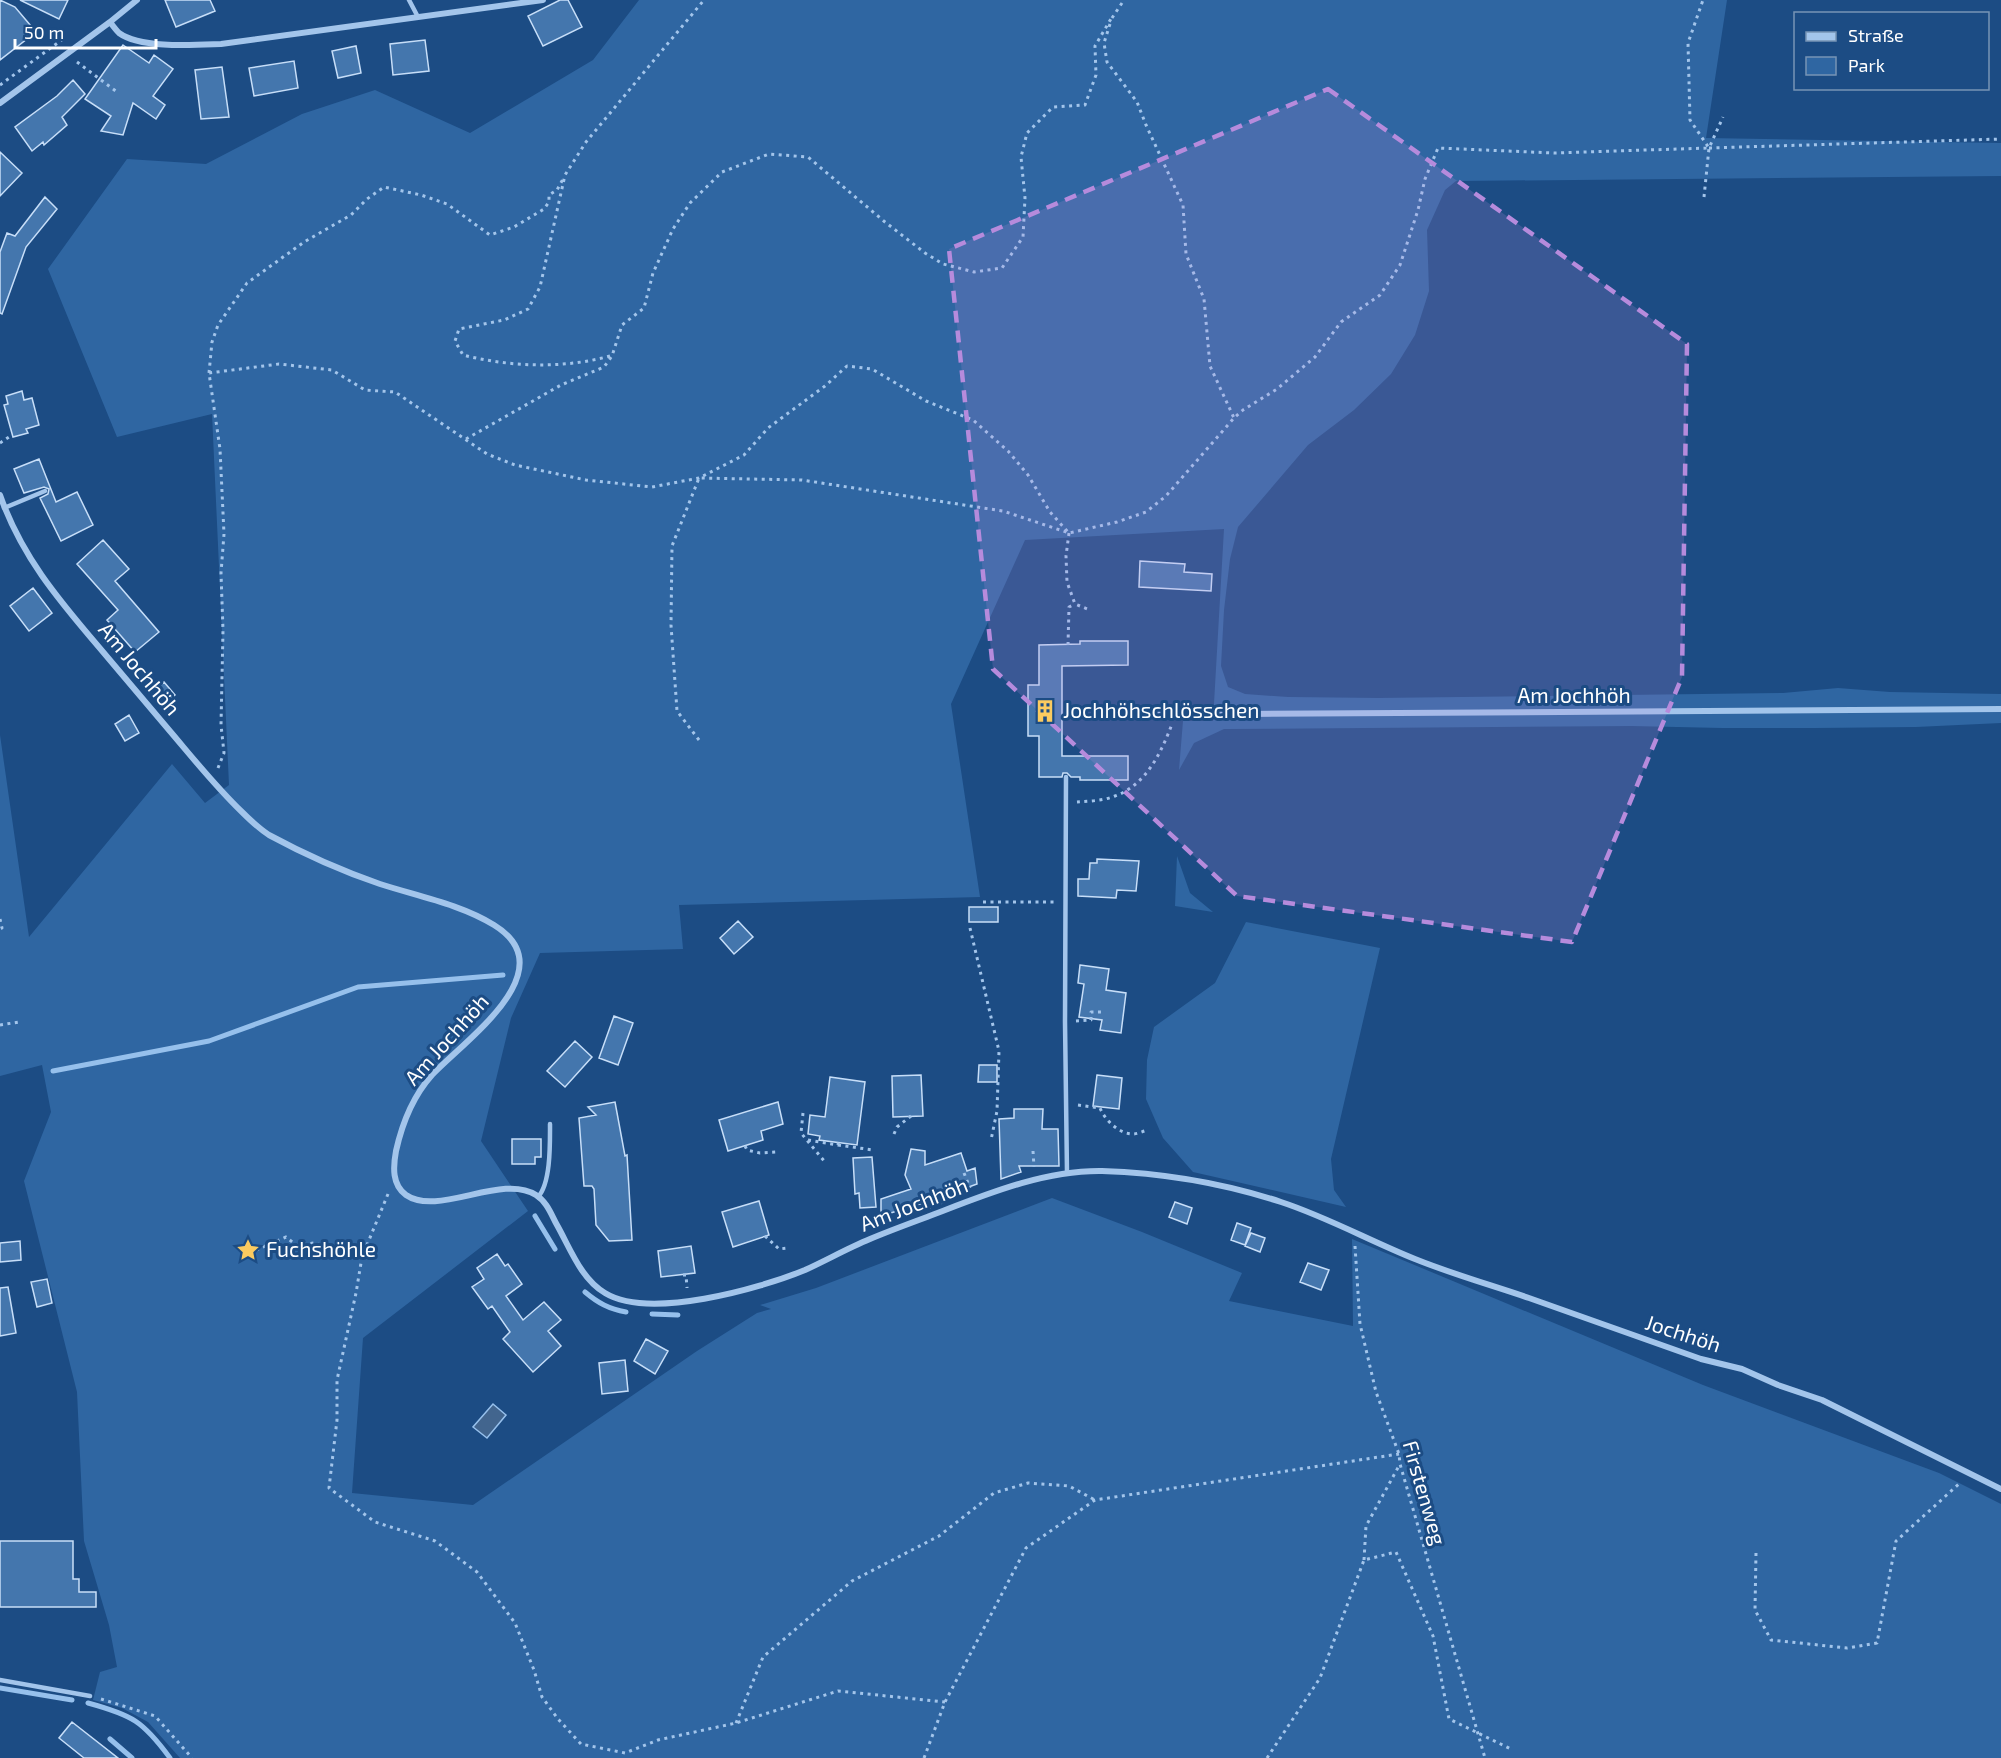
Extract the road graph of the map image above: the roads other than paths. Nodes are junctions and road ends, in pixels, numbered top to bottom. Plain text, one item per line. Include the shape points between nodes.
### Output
1 (137, 0) edge
2 (409, 0) edge
3 (543, 0) edge
4 (418, 16) junction
5 (110, 22) junction
6 (0, 103) edge
7 (45, 491) dead end
8 (0, 495) edge
9 (4, 508) junction
10 (2001, 709) edge
11 (1147, 710) dead end
12 (1066, 777) dead end
13 (550, 1124) dead end
14 (1067, 1173) junction
15 (538, 1197) junction
16 (1347, 1229) joint
17 (2001, 1489) edge
18 (0, 1680) edge
19 (90, 1696) road end

1 - 5 street
2 - 4 lane
3 - 4 street
4 - 5 street via 232,42 182,45 126,36
5 - 6 street
7 - 9 lane
8 - 9 street, Am Jochhöh
9 - 15 street, Am Jochhöh via 29,558 53,594 212,781 262,831 332,866 468,912 497,926 515,943 519,972 510,993 484,1026 419,1092 398,1141 394,1179 401,1191 419,1200 501,1190 524,1190
10 - 11 street, Am Jochhöh via 1260,714
12 - 14 lane
13 - 15 lane via 544,1191
14 - 15 street, Am Jochhöh via 973,1199 762,1284 714,1297 655,1304 624,1302 591,1283 546,1204
14 - 16 street, Am Jochhöh via 1104,1171 1200,1181 1279,1202
16 - 17 street, Jochhöh via 1417,1260 1701,1359 1742,1369 1822,1400
18 - 19 lane

